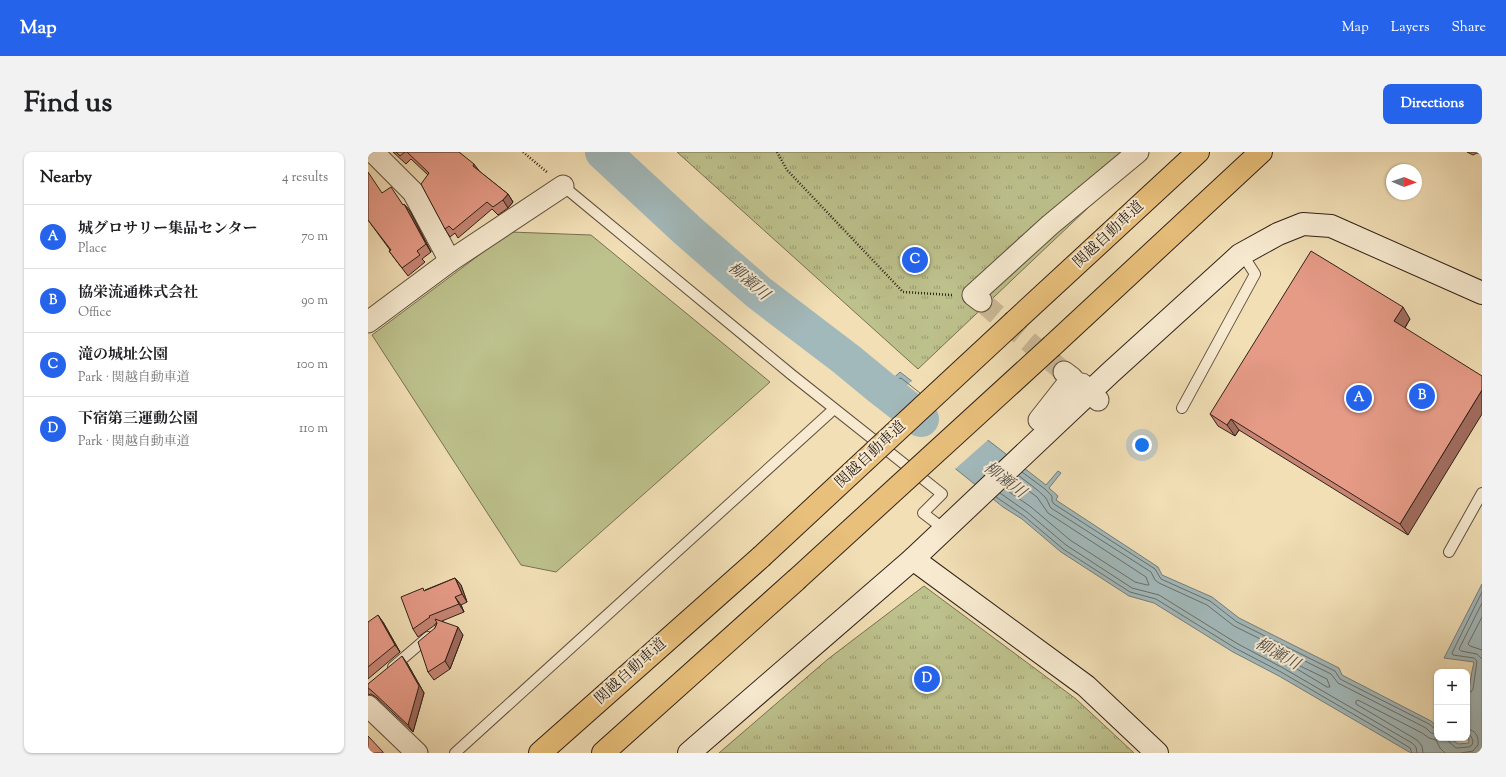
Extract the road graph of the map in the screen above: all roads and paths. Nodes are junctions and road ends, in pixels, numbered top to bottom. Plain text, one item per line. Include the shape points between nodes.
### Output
1 (373, 152) edge
2 (523, 152) edge
3 (777, 152) edge
4 (1138, 152) edge
5 (1198, 152) edge
6 (1261, 152) edge
7 (563, 186) junction
8 (1240, 255) junction
9 (450, 261) junction
10 (1482, 293) edge
11 (977, 298) joint
12 (368, 322) edge
13 (1064, 372) tunnel mouth
14 (1094, 396) junction
15 (834, 408) junction
16 (1182, 408) dead end
17 (1482, 493) edge
18 (951, 523) junction
19 (1449, 552) dead end
20 (913, 559) junction
21 (436, 631) edge
22 (386, 672) edge
23 (368, 706) edge
24 (417, 753) edge
25 (455, 753) edge
26 (540, 753) edge
27 (603, 753) edge
28 (689, 753) edge
29 (1157, 753) edge

1 - 9 street via 413,192
2 - 7 path
3 - 11 path via 787,170 903,292
4 - 11 street via 1050,225
5 - 26 highway, 関越自動車道, bridge via 761,557
6 - 27 highway, bridge via 796,580
7 - 9 street
7 - 15 lane
8 - 10 street via 1278,234 1303,224 1331,226
8 - 14 street
8 - 16 lane via 1255,274
9 - 12 street
13 - 14 street via 1072,378 1039,420 1082,384
14 - 18 street via 1044,436
15 - 18 lane via 942,494 923,513
15 - 25 lane
17 - 19 lane
18 - 20 street
20 - 28 street
20 - 29 street via 1086,686
21 - 22 lane
23 - 24 street

